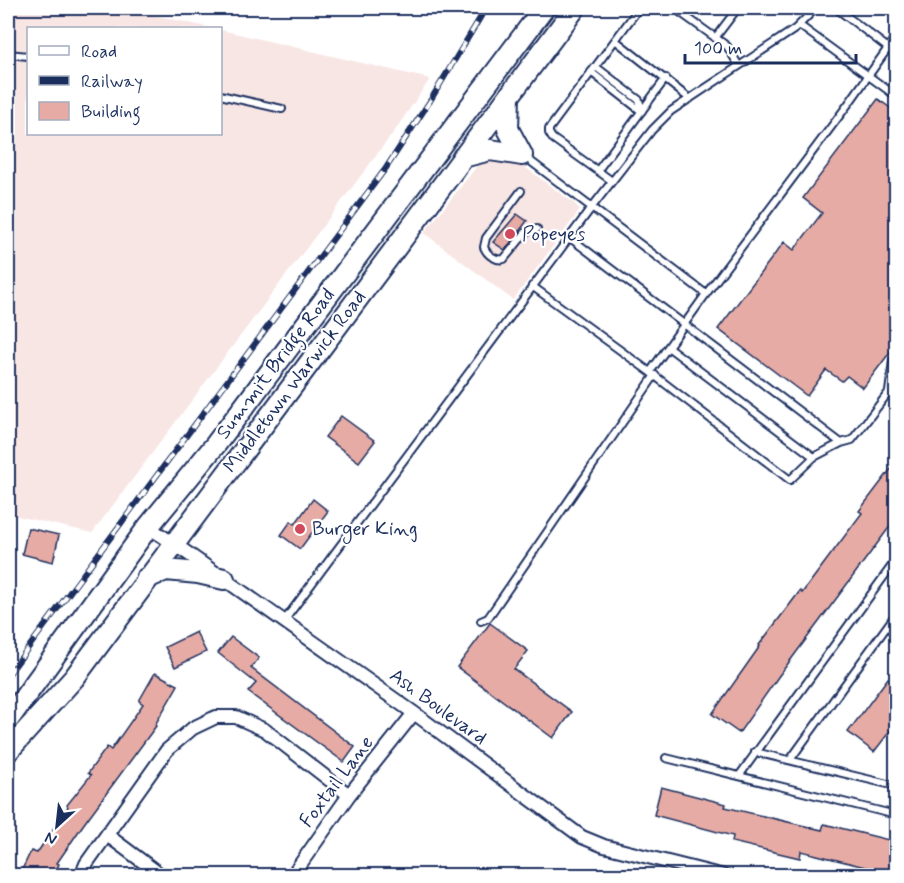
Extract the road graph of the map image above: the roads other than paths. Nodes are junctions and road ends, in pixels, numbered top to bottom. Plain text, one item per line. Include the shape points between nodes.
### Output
1 (544, 8) edge
2 (575, 8) edge
3 (639, 8) edge
4 (674, 8) edge
5 (728, 8) edge
6 (816, 8) edge
7 (836, 8) edge
8 (799, 25) junction
9 (897, 35) edge
10 (715, 38) junction
11 (615, 40) junction
12 (888, 48) junction
13 (8, 54) edge
14 (897, 55) edge
15 (27, 56) edge
16 (739, 66) junction
17 (593, 69) junction
18 (869, 75) junction
19 (666, 78) junction
20 (222, 95) edge
21 (509, 96) junction
22 (897, 96) edge
23 (690, 99) junction
24 (282, 109) dead end
25 (642, 111) junction
26 (522, 155) junction
27 (464, 157) junction
28 (598, 170) junction
29 (612, 181) junction
30 (521, 191) dead end
31 (592, 207) junction
32 (537, 229) dead end
33 (569, 237) junction
34 (532, 286) junction
35 (706, 294) junction
36 (686, 323) junction
37 (668, 347) junction
38 (897, 357) edge
39 (653, 373) junction
40 (841, 442) junction
41 (814, 457) junction
42 (148, 527) junction
43 (173, 543) junction
44 (897, 560) edge
45 (147, 578) junction
46 (224, 579) junction
47 (897, 614) edge
48 (284, 621) junction
49 (481, 621) dead end
50 (414, 713) junction
51 (8, 720) edge
52 (8, 752) edge
53 (755, 752) junction
54 (666, 758) dead end
55 (790, 760) junction
56 (739, 776) junction
57 (897, 786) edge
58 (349, 795) junction
59 (897, 815) edge
60 (106, 835) junction
61 (81, 876) edge
62 (162, 876) edge
63 (292, 876) edge
64 (724, 876) edge

1 - 42 main road, Summit Bridge Road via 216,444
2 - 21 main road, Middletown Warwick Road
3 - 11 lane
4 - 10 lane
5 - 10 lane via 734,13
6 - 8 lane
7 - 12 lane
8 - 16 lane
8 - 18 lane
9 - 12 lane
10 - 16 lane via 727,46
11 - 17 lane
11 - 19 lane
12 - 14 lane
12 - 18 lane
13 - 15 lane
16 - 23 lane
17 - 25 lane via 639,100
17 - 28 lane via 549,133
18 - 22 lane
18 - 35 lane
19 - 23 lane
19 - 25 lane
20 - 24 lane
21 - 26 main road via 508,129
21 - 27 main road, Middletown Warwick Road
23 - 29 lane via 652,130
25 - 28 lane
26 - 27 main road via 490,150
26 - 31 lane
27 - 43 main road, Middletown Warwick Road
28 - 29 lane
29 - 31 lane
30 - 32 lane via 483,242 485,250 495,259 504,259 526,232
31 - 33 lane
31 - 35 lane
33 - 34 lane
33 - 36 lane
34 - 39 lane
34 - 48 lane
35 - 36 lane
36 - 37 lane
36 - 40 lane
37 - 39 lane
37 - 41 lane
38 - 40 lane via 893,361 889,392 852,440
39 - 41 lane via 790,480
39 - 49 lane via 488,618
40 - 41 lane
42 - 43 street, Ash Boulevard
42 - 51 main road, Summit Bridge Road
43 - 45 main road, Middletown Warwick Road
43 - 46 street, Ash Boulevard
44 - 53 lane
45 - 46 main road via 166,570
45 - 52 main road, Middletown Warwick Road via 74,678
46 - 48 street, Ash Boulevard
47 - 55 lane
48 - 50 street, Ash Boulevard
50 - 58 street, Foxtail Lane
50 - 64 street, Ash Boulevard via 582,837
53 - 55 lane
53 - 56 lane
54 - 56 lane
55 - 57 lane
56 - 59 lane
58 - 60 street via 265,730 236,717 216,717 167,750
58 - 63 street, Foxtail Lane
60 - 61 street
60 - 62 street

